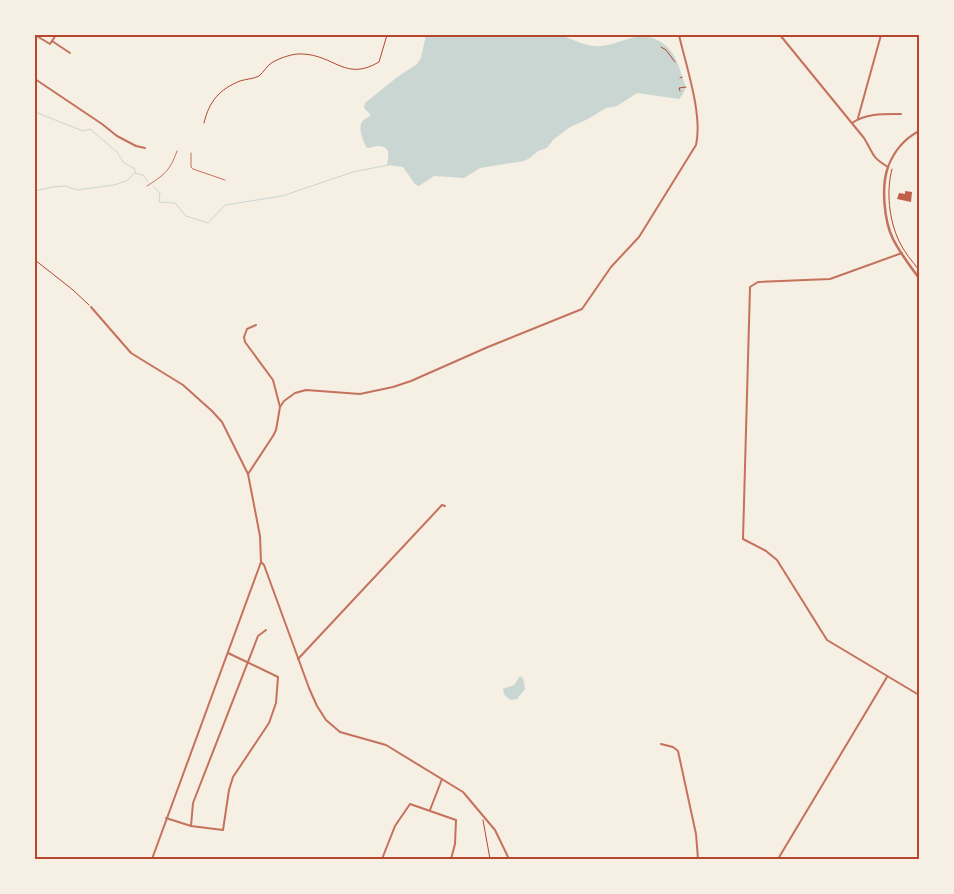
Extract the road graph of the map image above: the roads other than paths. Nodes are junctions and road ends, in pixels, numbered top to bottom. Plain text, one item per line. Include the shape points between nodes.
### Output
1 (35, 35) edge
2 (56, 35) edge
3 (679, 35) edge
4 (780, 35) edge
5 (881, 35) edge
6 (52, 42) junction
7 (70, 53) dead end
8 (35, 79) edge
9 (901, 114) dead end
10 (858, 118) junction
11 (852, 122) junction
12 (919, 130) edge
13 (145, 148) dead end
14 (177, 151) dead end
15 (191, 152) dead end
16 (888, 167) junction
17 (224, 180) dead end
18 (147, 186) dead end
19 (902, 253) junction
20 (919, 278) edge
21 (91, 307) road end
22 (256, 325) dead end
23 (280, 407) junction
24 (248, 474) junction
25 (445, 506) dead end
26 (261, 562) junction
27 (266, 630) dead end
28 (228, 653) junction
29 (298, 659) junction
30 (249, 662) junction
31 (887, 677) junction
32 (919, 695) edge
33 (661, 744) dead end
34 (442, 779) junction
35 (430, 810) junction
36 (166, 818) junction
37 (191, 826) junction
38 (152, 859) edge
39 (382, 859) edge
40 (451, 859) edge
41 (509, 859) edge
42 (698, 859) edge
43 (778, 859) edge

1 - 6 street via 50,44
2 - 6 street
3 - 23 street via 696,111 696,145 639,237 611,267 582,309 393,387 360,394 299,391
4 - 11 street
5 - 10 street
6 - 7 street
8 - 13 street via 117,136
9 - 10 street
10 - 11 street
11 - 16 street via 873,156
12 - 16 street via 899,146
14 - 18 lane via 166,173
15 - 17 lane via 193,169
16 - 19 street via 884,185 887,216 892,236
19 - 20 street
19 - 31 street via 830,279 758,282 750,287 744,539 766,550 777,560 827,640
21 - 24 street via 131,353 183,385 212,411 222,422
22 - 23 street via 247,329 245,342 273,380
23 - 24 street via 276,430
24 - 26 street via 260,536
25 - 29 street via 442,505
26 - 28 street
26 - 29 street
27 - 30 street via 258,636
28 - 30 street
28 - 36 street
29 - 34 street via 317,706 332,727 347,735 386,745
30 - 37 street via 193,803
30 - 37 street via 278,676 276,703 268,723 232,777 225,828
31 - 32 street
31 - 43 street
33 - 42 street via 673,746 678,751 696,834
34 - 35 street
34 - 41 street via 463,792 484,817 502,842
35 - 39 street via 409,804 395,826
35 - 40 street via 456,820
36 - 37 street
36 - 38 street

